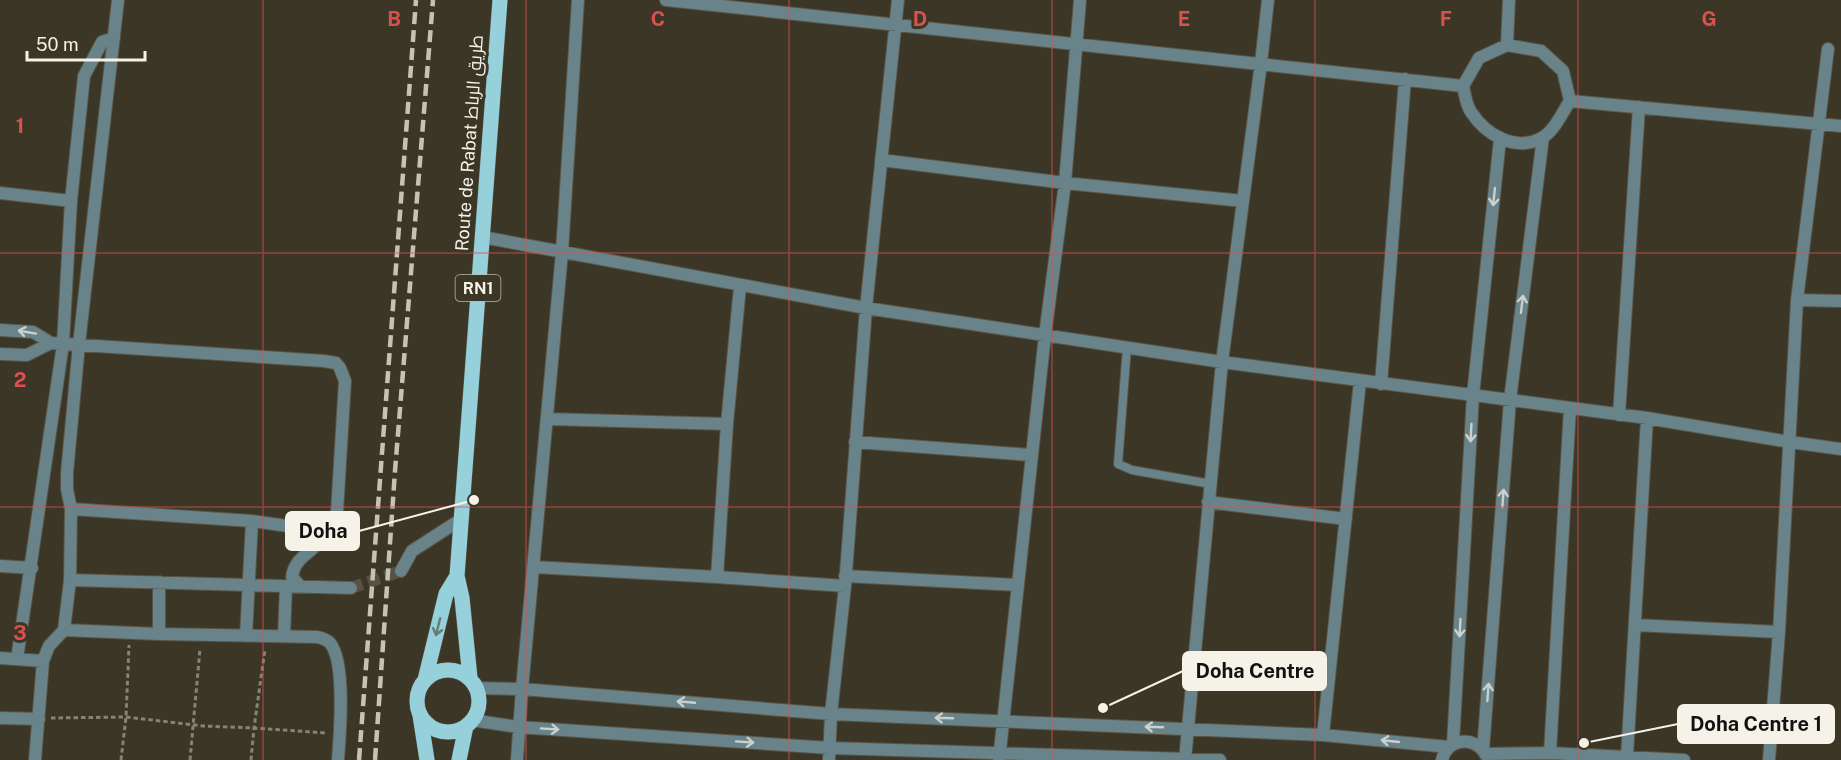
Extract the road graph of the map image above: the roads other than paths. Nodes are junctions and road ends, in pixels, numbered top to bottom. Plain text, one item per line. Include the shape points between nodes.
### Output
1 (118, 0) edge
2 (500, 0) edge
3 (578, 0) edge
4 (666, 0) edge
5 (898, 0) edge
6 (1080, 0) edge
7 (1268, 0) edge
8 (1509, 0) edge
9 (718, 3) edge
10 (896, 24) junction
11 (114, 38) junction
12 (1075, 44) junction
13 (1507, 45) junction
14 (1828, 49) dead end
15 (1261, 63) junction
16 (1405, 79) junction
17 (1463, 86) junction
18 (1570, 101) junction
19 (1639, 107) junction
20 (1818, 123) junction
21 (1841, 126) edge
22 (1543, 137) junction
23 (1500, 139) junction
24 (881, 160) junction
25 (1065, 183) junction
26 (0, 193) edge
27 (71, 201) junction
28 (1243, 201) junction
29 (482, 237) junction
30 (562, 252) junction
31 (740, 286) junction
32 (1797, 300) junction
33 (1841, 301) edge
34 (866, 309) junction
35 (0, 330) edge
36 (1045, 335) junction
37 (57, 343) junction
38 (79, 344) junction
39 (1127, 347) junction
40 (0, 354) edge
41 (1222, 362) junction
42 (1360, 381) junction
43 (1381, 384) junction
44 (1473, 394) junction
45 (1510, 400) junction
46 (1570, 408) junction
47 (1619, 415) junction
48 (1647, 418) junction
49 (548, 419) junction
50 (727, 424) junction
51 (855, 442) junction
52 (1790, 442) junction
53 (1841, 449) edge
54 (1032, 455) junction
55 (1211, 483) junction
56 (1209, 502) junction
57 (71, 509) junction
58 (1346, 519) junction
59 (460, 520) junction
60 (252, 521) junction
61 (322, 530) junction
62 (0, 566) edge
63 (533, 567) junction
64 (32, 568) junction
65 (400, 571) tunnel mouth
66 (457, 576) junction
67 (717, 577) junction
68 (70, 580) junction
69 (845, 581) junction
70 (159, 582) junction
71 (249, 584) junction
72 (1017, 585) junction
73 (286, 586) junction
74 (300, 586) junction
75 (351, 588) tunnel mouth
76 (1635, 625) junction
77 (64, 630) junction
78 (1779, 632) junction
79 (159, 634) junction
80 (246, 636) junction
81 (284, 636) junction
82 (0, 658) edge
83 (17, 659) junction
84 (43, 661) junction
85 (425, 680) junction
86 (473, 683) junction
87 (522, 689) junction
88 (831, 714) junction
89 (420, 715) junction
90 (0, 718) edge
91 (39, 719) junction
92 (1002, 720) junction
93 (469, 723) junction
94 (518, 727) junction
95 (1187, 728) junction
96 (1323, 735) junction
97 (1451, 746) junction
98 (1550, 753) junction
99 (829, 754) edge
100 (1485, 755) edge
101 (999, 756) edge
102 (1627, 756) junction
103 (1185, 759) edge
104 (35, 760) edge
105 (338, 760) edge
106 (427, 760) edge
107 (459, 760) edge
108 (517, 760) edge
109 (1220, 760) edge
110 (1442, 760) edge
111 (1684, 760) edge
112 (1769, 760) edge

1 - 11 street
2 - 29 main road, Route de Rabat طريق الرباط / RN1
3 - 30 street
4 - 9 street
5 - 10 street
6 - 12 street
7 - 15 street
8 - 13 street
9 - 10 street
10 - 12 street
10 - 24 street
11 - 27 street via 102,42 84,76
11 - 38 street
12 - 15 street
12 - 25 street
13 - 17 street via 1479,58
13 - 18 street via 1541,51 1563,71
14 - 20 street
15 - 16 street
15 - 28 street
16 - 17 street
16 - 43 street
17 - 23 street via 1469,111
18 - 19 street
18 - 22 street
19 - 20 street
19 - 47 street
20 - 21 street
20 - 32 street
22 - 23 street via 1519,144
45 -> 22 street
23 -> 44 street
24 - 25 street
24 - 34 street
25 - 28 street
25 - 36 street
26 - 27 street
27 - 37 street
28 - 41 street
29 - 30 street
29 - 59 main road, Route de Rabat طريق الرباط / RN1
30 - 31 street
30 - 49 street
31 - 34 street
31 - 50 street
32 - 33 street
32 - 52 street
34 - 36 street
34 - 51 street
37 -> 35 street via 33,332
36 - 39 street
36 - 54 street
37 - 38 street
37 - 40 street via 27,355
37 - 64 street
38 - 57 street via 67,473
38 - 61 street via 336,363 345,381 337,512 329,528
39 - 41 street
39 - 55 lane via 1118,464 1132,470
41 - 42 street
41 - 55 street
42 - 43 street
42 - 58 street
43 - 44 street
44 - 45 street
44 -> 97 street
45 - 46 street
100 -> 45 street
46 - 47 street
46 - 98 street
47 - 48 street
48 - 52 street
48 - 76 street
49 - 50 street
49 - 63 street
50 - 67 street
51 - 54 street
51 - 69 street
52 - 53 street
52 - 78 street
54 - 72 street
55 - 56 street
56 - 58 street
56 - 95 street
57 - 60 street
57 - 68 street
58 - 96 street
59 - 65 street via 412,551
59 - 66 main road, Route de Rabat طريق الرباط / RN1
60 - 61 street
60 - 71 street
61 - 74 street via 319,542 293,568 292,577
62 - 64 street
63 - 67 street
63 - 87 street
64 - 83 street
66 -> 85 main road, Route de Rabat طريق الرباط / RN1 via 446,594
66 - 86 main road, Route de Rabat طريق الرباط / RN1
67 - 69 street
68 - 70 street
68 - 77 street
69 - 72 street
69 - 88 street
70 - 71 street
70 - 79 street
71 - 73 street
71 - 80 street
72 - 92 street
73 - 74 street
73 - 81 street
74 - 75 street
76 - 78 street
76 - 102 street
77 - 79 street
77 - 84 street via 49,646
78 - 112 street
79 - 80 street
80 - 81 street
81 - 105 street via 317,637 331,645 340,677
82 - 83 street
83 - 84 street
84 - 91 street
85 - 86 main road via 442,670 452,670 462,672
85 - 89 main road, RN1 via 417,696
86 - 87 street
86 - 93 main road, RN1 via 479,700 477,713
88 -> 87 street
87 - 94 street
92 -> 88 street
88 - 99 street
89 - 93 main road via 432,728 441,731 459,730
89 - 106 main road, RN1
90 - 91 street
91 - 104 street
95 -> 92 street
92 - 101 street
93 - 94 street
93 - 107 main road, RN1
94 -> 99 street
94 - 108 street
95 - 96 street
95 - 103 street
97 -> 96 street
97 - 100 street via 1464,741 1475,743
97 - 110 street
98 - 100 street
98 - 102 street
99 - 101 street
101 - 103 street
102 - 111 street
103 - 109 street

